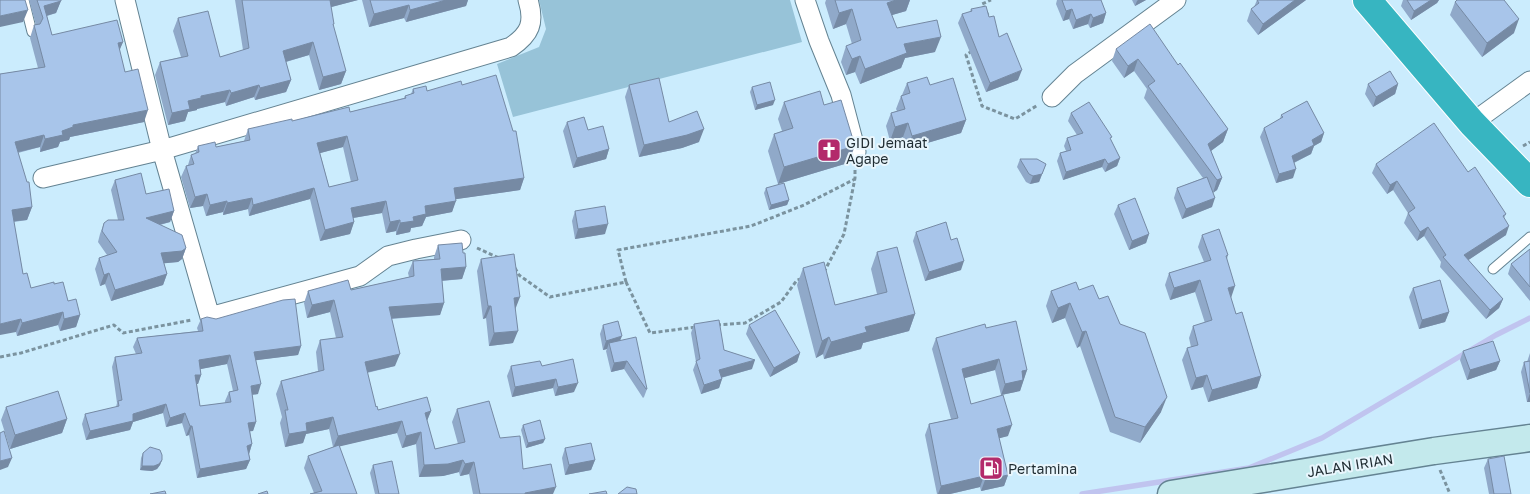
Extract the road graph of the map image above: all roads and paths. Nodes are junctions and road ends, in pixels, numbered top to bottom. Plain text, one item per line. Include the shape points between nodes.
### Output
1 (24, 0) edge
2 (125, 0) edge
3 (528, 0) edge
4 (805, 0) edge
5 (991, 0) edge
6 (1176, 0) edge
7 (1367, 0) edge
8 (995, 28) edge
9 (32, 32) edge
10 (974, 50) edge
11 (1530, 81) edge
12 (1052, 96) joint
13 (1472, 123) junction
14 (162, 150) junction
15 (856, 152) joint
16 (43, 178) dead end
17 (855, 178) junction
18 (1530, 183) edge
19 (1530, 237) edge
20 (461, 240) joint
21 (501, 260) edge
22 (514, 267) edge
23 (1493, 268) dead end
24 (816, 274) edge
25 (806, 277) edge
26 (626, 282) junction
27 (210, 317) junction
28 (712, 325) edge
29 (703, 326) edge
30 (0, 357) edge
31 (1530, 438) edge
32 (1171, 494) edge

1 - 9 lane
2 - 14 street
3 - 14 street via 530,27 524,38 510,47
4 - 15 street via 841,95
5 - 8 path via 982,4
6 - 12 street via 1075,74
7 - 13 highway
10 - 12 path via 966,55 982,106 1015,120
11 - 13 street
13 - 18 highway
14 - 16 street
14 - 27 street
15 - 17 path
17 - 24 path via 844,234 825,272
17 - 26 path via 751,226 618,250
19 - 23 lane
20 - 21 path
20 - 27 street via 388,256 360,276
22 - 26 path via 519,275 550,297
25 - 28 path via 797,280 781,302 745,323
26 - 29 path via 650,333
27 - 30 path via 123,333 114,325
31 - 32 main road, JALAN IRIAN

